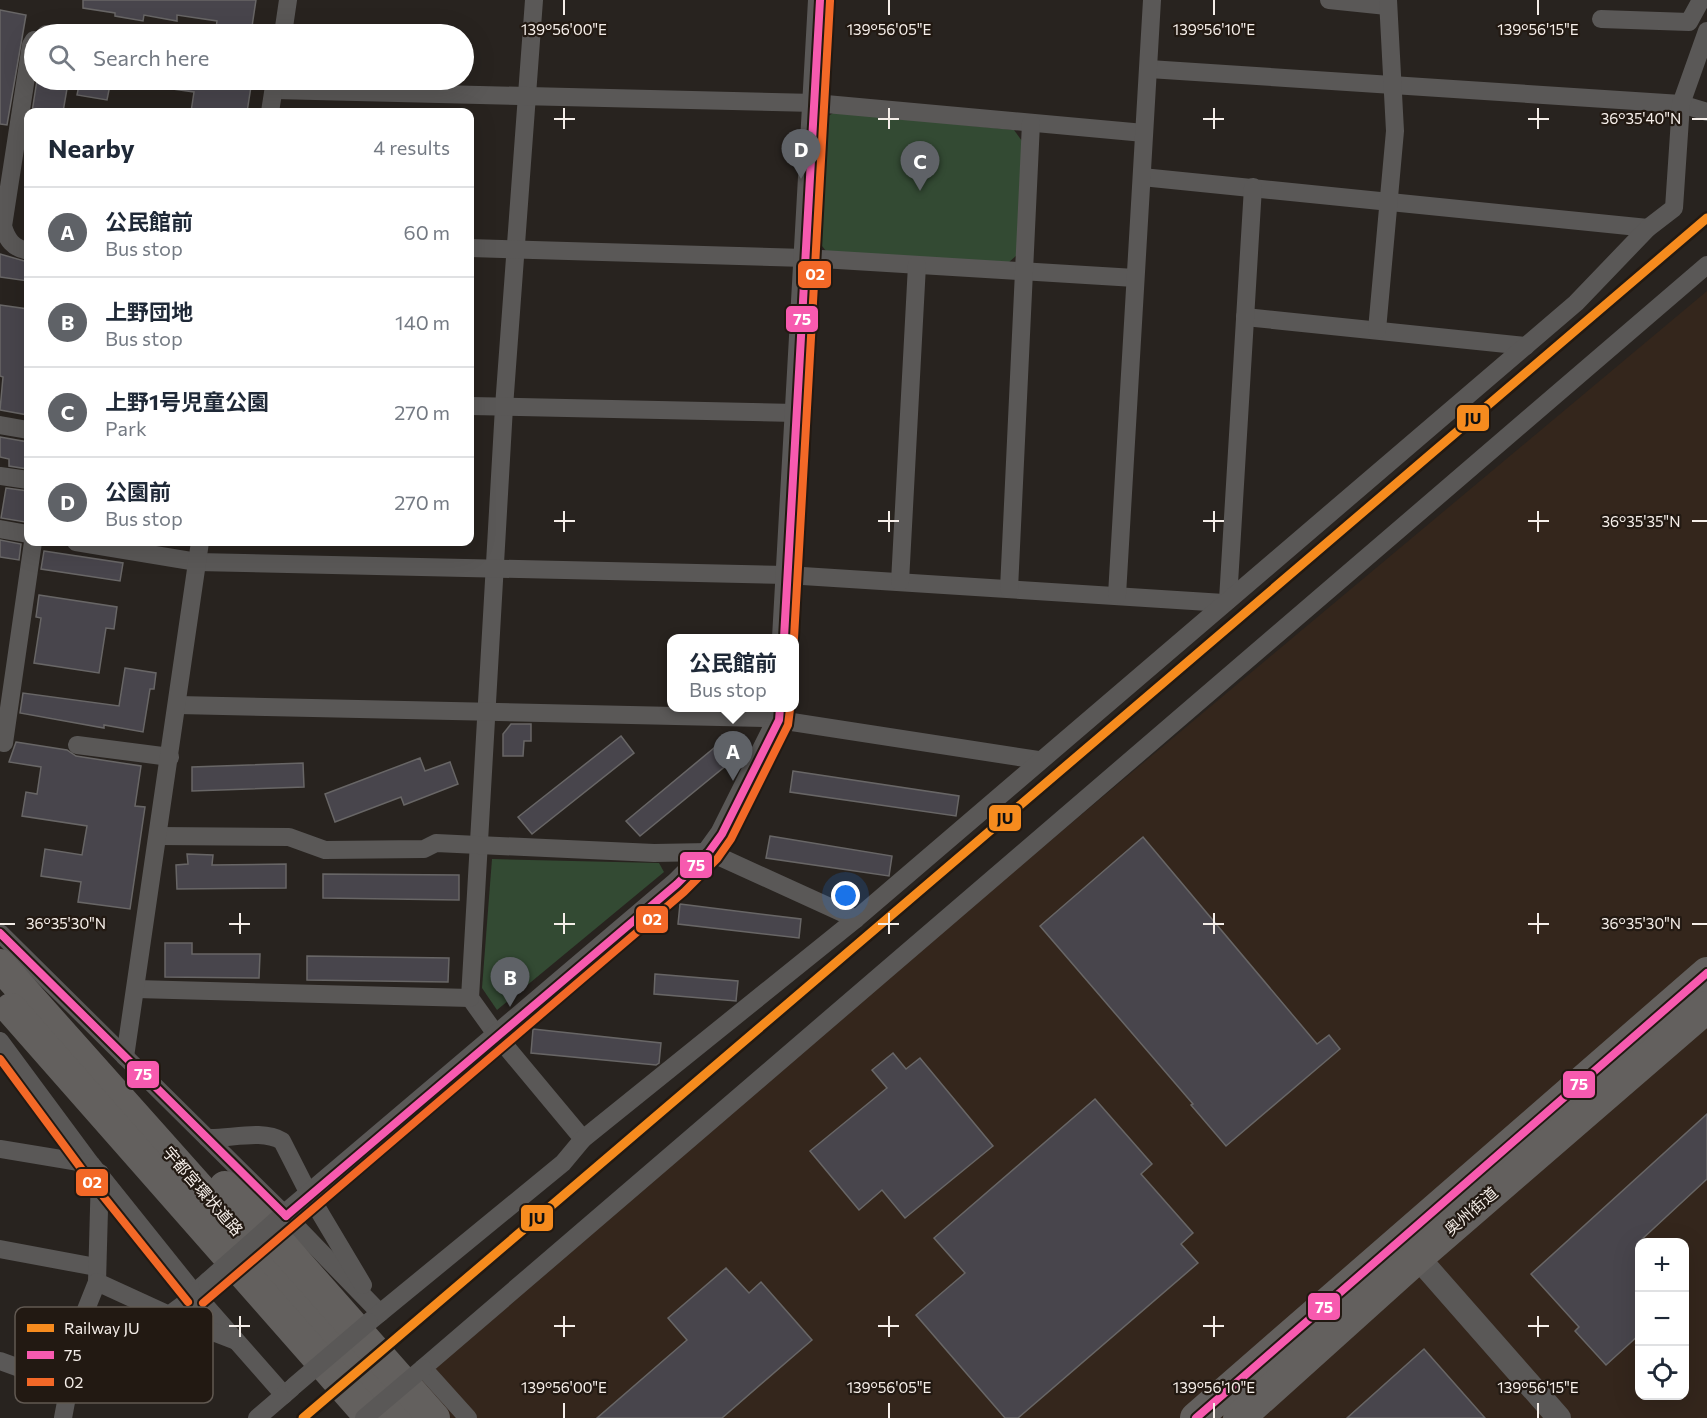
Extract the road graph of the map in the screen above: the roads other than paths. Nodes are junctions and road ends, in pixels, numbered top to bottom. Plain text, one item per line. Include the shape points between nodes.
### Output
1 (288, 0) edge
2 (534, 0) edge
3 (820, 0) edge
4 (1152, 0) edge
5 (1329, 0) edge
6 (1701, 0) edge
7 (1388, 3) edge
8 (1601, 19) dead end
9 (284, 24) edge
10 (1707, 31) edge
11 (1149, 69) junction
12 (1392, 86) junction
13 (24, 90) edge
14 (273, 90) edge
15 (400, 90) edge
16 (526, 95) junction
17 (815, 103) junction
18 (1681, 104) junction
19 (271, 108) edge
20 (1707, 112) edge
21 (1031, 123) junction
22 (1144, 133) junction
23 (1142, 177) junction
24 (1254, 187) junction
25 (1388, 201) junction
26 (1648, 228) junction
27 (474, 248) edge
28 (516, 249) junction
29 (24, 250) edge
30 (805, 258) junction
31 (917, 265) junction
32 (1707, 265) edge
33 (1025, 272) junction
34 (1135, 278) junction
35 (1245, 316) junction
36 (1377, 330) junction
37 (1526, 346) junction
38 (474, 406) edge
39 (504, 407) junction
40 (796, 413) junction
41 (0, 425) edge
42 (24, 429) edge
43 (0, 476) edge
44 (24, 479) edge
45 (0, 529) edge
46 (24, 533) edge
47 (32, 546) edge
48 (100, 546) edge
49 (199, 546) edge
50 (197, 562) junction
51 (496, 570) junction
52 (787, 575) junction
53 (900, 582) junction
54 (1010, 589) junction
55 (1117, 595) junction
56 (1228, 600) junction
57 (783, 634) edge
58 (177, 705) junction
59 (487, 712) junction
60 (779, 714) edge
61 (0, 742) edge
62 (77, 746) dead end
63 (170, 757) junction
64 (1038, 760) junction
65 (158, 836) junction
66 (479, 846) junction
67 (709, 852) junction
68 (856, 919) junction
69 (0, 933) edge
70 (0, 965) edge
71 (1707, 973) edge
72 (136, 989) junction
73 (0, 997) edge
74 (470, 998) junction
75 (0, 1005) edge
76 (1707, 1007) edge
77 (498, 1037) junction
78 (0, 1041) edge
79 (125, 1057) junction
80 (95, 1069) junction
81 (207, 1138) junction
82 (583, 1139) junction
83 (0, 1149) edge
84 (96, 1169) junction
85 (310, 1196) junction
86 (283, 1219) junction
87 (1409, 1247) junction
88 (0, 1249) edge
89 (97, 1274) junction
90 (203, 1289) junction
91 (87, 1307) edge
92 (155, 1307) edge
93 (179, 1307) edge
94 (374, 1317) junction
95 (213, 1331) edge
96 (236, 1340) junction
97 (0, 1361) edge
98 (15, 1366) edge
99 (423, 1368) junction
100 (289, 1391) junction
101 (66, 1403) edge
102 (63, 1418) edge
103 (257, 1418) edge
104 (350, 1418) edge
105 (364, 1418) edge
106 (371, 1418) edge
107 (404, 1418) edge
108 (434, 1418) edge
109 (468, 1418) edge
110 (1196, 1418) edge
111 (1239, 1418) edge
112 (1559, 1418) edge

1 - 9 street
2 - 16 street
3 - 17 street
4 - 11 street
5 - 7 street
6 - 8 street via 1689,22
7 - 12 street
10 - 18 street
11 - 12 street
11 - 22 street
12 - 18 street
12 - 25 street via 1395,131
13 - 29 street via 3,226 8,241
14 - 19 street
15 - 16 street
16 - 17 street
16 - 28 street
17 - 21 street
17 - 30 street
18 - 20 street
18 - 26 street via 1674,208
21 - 22 street
21 - 33 street
22 - 23 street
23 - 24 street
23 - 34 street
24 - 25 street
24 - 35 street
25 - 26 street
25 - 36 street
26 - 37 street via 1576,303
27 - 28 street
28 - 30 street
28 - 39 street
30 - 31 street
30 - 40 street
31 - 33 street
31 - 53 street
32 - 99 street
33 - 34 street
33 - 54 street
34 - 55 street
35 - 36 street
35 - 56 street
36 - 37 street
37 - 56 street
38 - 39 street
39 - 40 street
39 - 51 street
40 - 52 street
41 - 42 street
43 - 44 street
45 - 46 street
47 - 61 street via 4,743
48 - 50 street
49 - 50 street
50 - 51 street
50 - 58 street
51 - 52 street
51 - 59 street
52 - 53 street
52 - 57 street
53 - 54 street
54 - 55 street
55 - 56 street via 1224,603
56 - 64 street
58 - 59 street
58 - 63 street
59 - 60 street
59 - 66 street
60 - 64 street
60 - 67 street via 722,834
62 - 63 street
63 - 65 street
64 - 68 street
65 - 66 street via 290,837 325,850 424,849 436,843
65 - 72 street
66 - 67 street
66 - 74 street
67 - 68 street
67 - 77 street
68 - 82 street
69 - 79 street
70 - 80 highway, 宇都宮環状道路
71 - 87 highway, 奥州街道
72 - 74 street
72 - 79 street
73 - 106 highway, 宇都宮環状道路
74 - 77 street
75 - 104 highway via 60,1088
76 - 87 highway, 奥州街道
77 - 82 street
77 - 85 street
78 - 84 street
79 - 81 street
80 - 107 highway, 宇都宮環状道路
80 - 108 highway via 259,1220
81 - 85 street via 274,1136 288,1150
81 - 86 street
82 - 94 street via 563,1163
83 - 84 street
84 - 89 street
84 - 90 street
85 - 86 street
85 - 94 street
86 - 90 street, bridge
86 - 94 street
87 - 110 highway, 奥州街道
87 - 111 highway, 奥州街道
87 - 112 street
88 - 89 street
89 - 91 street
89 - 92 street
90 - 93 street
90 - 96 street
94 - 100 street, bridge
95 - 96 street
96 - 100 street
97 - 98 street
99 - 105 street, bridge
99 - 109 street
100 - 103 street
101 - 102 street

